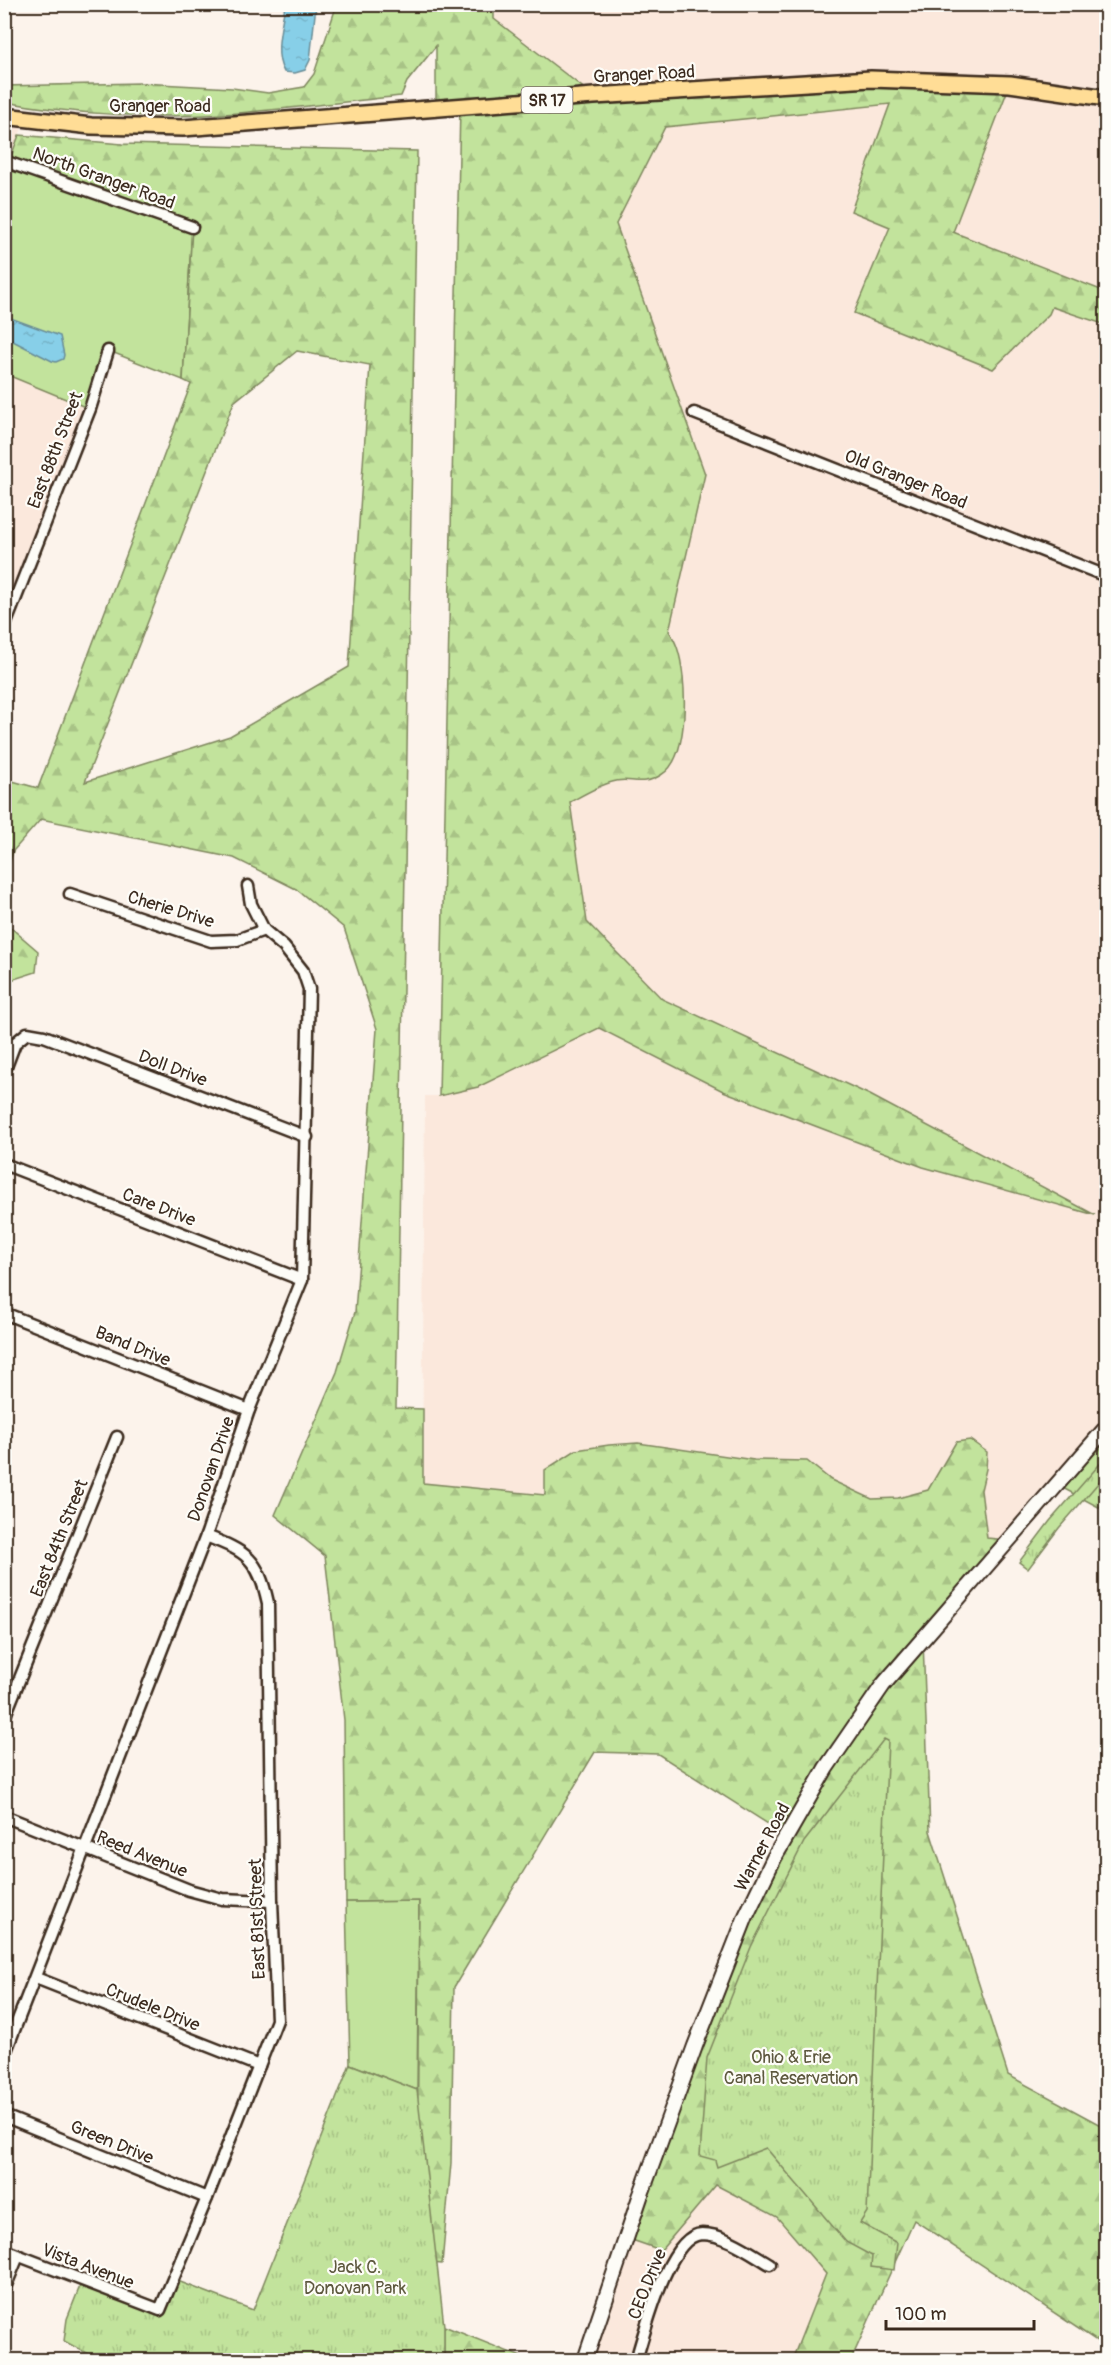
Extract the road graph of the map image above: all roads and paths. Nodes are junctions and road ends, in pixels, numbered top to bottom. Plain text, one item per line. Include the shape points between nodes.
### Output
1 (1107, 98) edge
2 (4, 116) edge
3 (4, 161) edge
4 (192, 227) dead end
5 (108, 351) dead end
6 (694, 413) dead end
7 (1107, 576) edge
8 (4, 627) edge
9 (248, 886) dead end
10 (70, 894) dead end
11 (264, 930) junction
12 (4, 1072) edge
13 (307, 1137) junction
14 (4, 1164) edge
15 (302, 1280) junction
16 (4, 1313) edge
17 (249, 1410) junction
18 (1107, 1428) edge
19 (117, 1437) dead end
20 (206, 1536) junction
21 (4, 1718) edge
22 (4, 1816) edge
23 (86, 1849) junction
24 (272, 1901) junction
25 (36, 1978) junction
26 (4, 2056) edge
27 (259, 2066) junction
28 (4, 2116) edge
29 (207, 2198) junction
30 (4, 2250) edge
31 (18, 2256) junction
32 (770, 2264) dead end
33 (4, 2290) edge
34 (160, 2310) joint
35 (585, 2361) edge
36 (636, 2361) edge

1 - 2 main road, Granger Road / SR 17 via 1010,84 871,79 183,128 91,126
3 - 4 street, North Granger Road
5 - 8 street, East 88th Street via 90,409
6 - 7 street, Old Granger Road
9 - 11 street, Donovan Drive via 251,904
10 - 11 street, Cherie Drive via 211,941 237,939
11 - 13 street, Donovan Drive via 303,971 309,989
12 - 13 street, Doll Drive via 15,1043 27,1033 44,1036
13 - 15 street, Donovan Drive
14 - 15 street, Care Drive
15 - 17 street, Donovan Drive
16 - 17 street, Band Drive
17 - 20 street, Donovan Drive
18 - 35 main road, Warner Road via 883,1685 826,1768 774,1858 746,1916 695,2046
19 - 21 street, East 84th Street
20 - 23 street, Donovan Drive
20 - 24 street, East 81st Street via 237,1548 254,1563 268,1604
22 - 23 street, Reed Avenue
23 - 24 street, Reed Avenue via 189,1890 222,1899
23 - 25 street, Donovan Drive
24 - 27 street, East 81st Street via 277,2020
25 - 26 street, Donovan Drive
25 - 27 street, Crudele Drive
27 - 29 street, East 81st Street
28 - 29 street, Green Drive
29 - 34 street, East 81st Street
30 - 31 street, Vista Avenue
31 - 33 street
31 - 34 street, Vista Avenue
32 - 36 street, CEO Drive via 716,2236 702,2234 683,2242 664,2278

